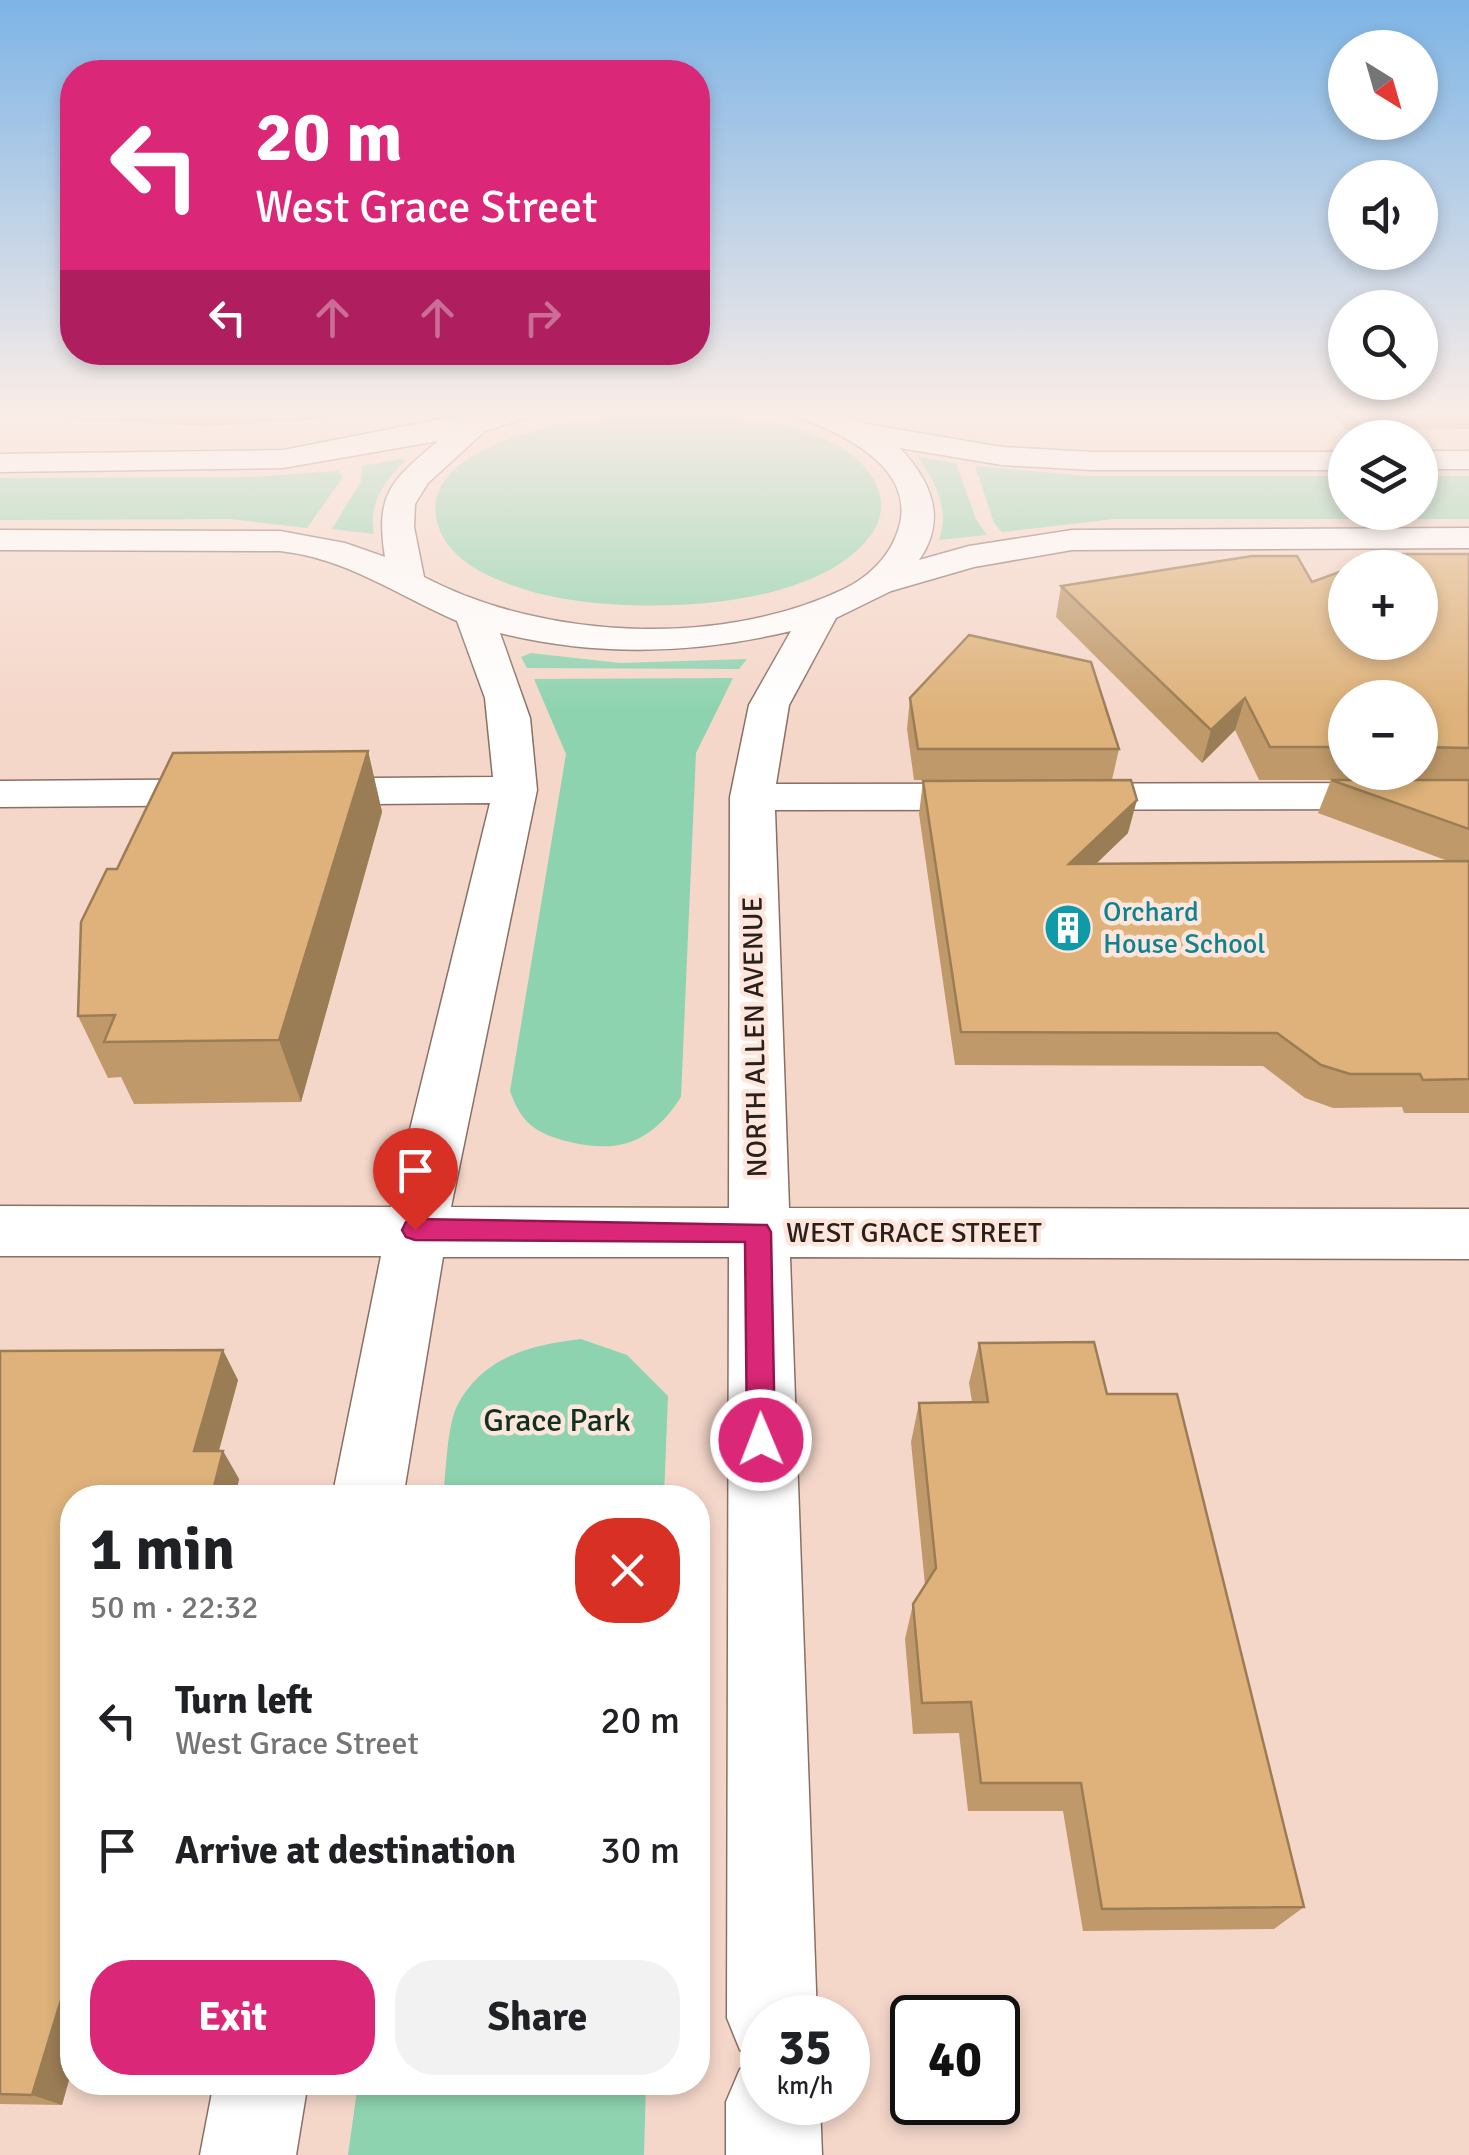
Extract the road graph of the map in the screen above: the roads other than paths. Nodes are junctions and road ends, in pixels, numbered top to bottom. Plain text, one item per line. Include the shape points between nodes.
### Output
1 (398, 510) edge
2 (919, 510) edge
3 (1469, 538) edge
4 (0, 540) edge
5 (406, 578) junction
6 (880, 583) junction
7 (820, 612) junction
8 (472, 613) junction
9 (515, 790) junction
10 (0, 794) edge
11 (1469, 796) edge
12 (752, 797) junction
13 (415, 1230) junction
14 (0, 1231) edge
15 (758, 1232) junction
16 (1469, 1234) edge
17 (368, 1485) edge
18 (772, 1995) edge
19 (260, 2095) edge
20 (773, 2125) edge
21 (248, 2155) edge
22 (774, 2155) edge

1 - 5 street
2 - 6 street via 908,550
3 - 6 street via 1072,540 970,557
4 - 5 street via 260,540 331,549
5 - 8 street
6 - 7 street
7 - 8 street via 738,632 644,639 552,632
7 - 12 street, NORTH ALLEN AVENUE via 769,705
8 - 9 street via 503,680 515,736
9 - 10 street
9 - 13 street
11 - 12 street
12 - 15 street, NORTH ALLEN AVENUE
13 - 14 street, WEST GRACE STREET
13 - 15 street, WEST GRACE STREET
13 - 17 street
15 - 16 street, WEST GRACE STREET
15 - 18 street, NORTH ALLEN AVENUE
19 - 21 street
20 - 22 street

